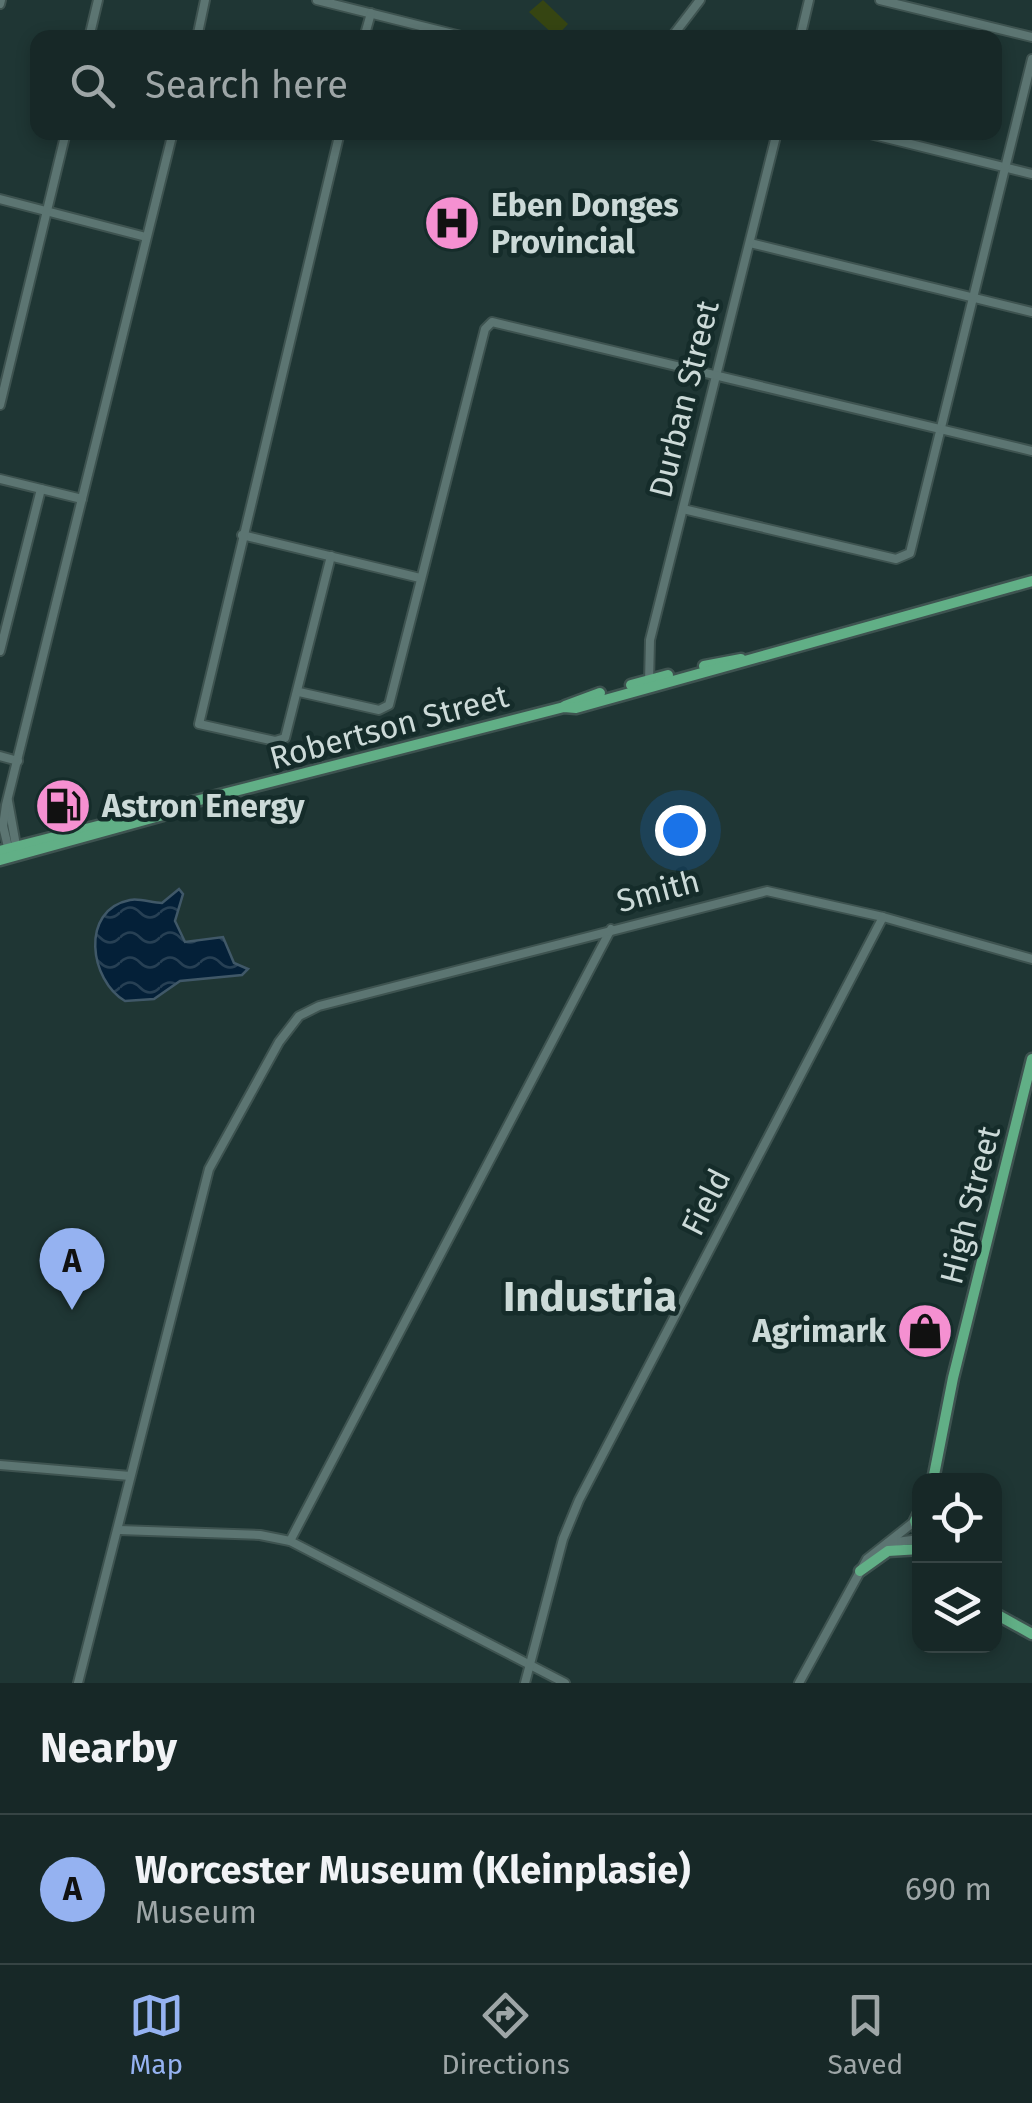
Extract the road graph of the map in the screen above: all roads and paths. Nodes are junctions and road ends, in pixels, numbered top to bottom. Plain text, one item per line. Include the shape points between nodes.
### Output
1 (98, 0) edge
2 (205, 0) edge
3 (317, 0) edge
4 (700, 0) edge
5 (810, 0) edge
6 (880, 0) edge
7 (902, 3) edge
8 (370, 13) junction
9 (90, 30) edge
10 (199, 30) edge
11 (366, 30) edge
12 (438, 30) edge
13 (677, 30) edge
14 (802, 30) edge
15 (1032, 37) edge
16 (1032, 59) edge
17 (64, 140) edge
18 (171, 140) edge
19 (338, 140) edge
20 (775, 140) edge
21 (895, 140) edge
22 (1006, 167) junction
23 (1032, 174) edge
24 (0, 200) edge
25 (47, 211) junction
26 (146, 237) junction
27 (750, 243) junction
28 (972, 297) junction
29 (1032, 312) edge
30 (715, 374) junction
31 (0, 406) edge
32 (942, 428) junction
33 (1032, 451) edge
34 (0, 478) edge
35 (40, 489) junction
36 (82, 499) junction
37 (683, 509) junction
38 (242, 535) junction
39 (331, 556) junction
40 (420, 578) junction
41 (1029, 582) edge
42 (0, 651) edge
43 (649, 683) junction
44 (299, 692) junction
45 (0, 756) edge
46 (18, 761) junction
47 (9, 854) edge
48 (883, 917) junction
49 (611, 930) junction
50 (1032, 959) edge
51 (1032, 1059) edge
52 (0, 1466) edge
53 (934, 1473) edge
54 (130, 1476) junction
55 (912, 1520) edge
56 (119, 1530) junction
57 (912, 1538) edge
58 (290, 1541) junction
59 (883, 1543) junction
60 (912, 1550) edge
61 (860, 1571) junction
62 (1002, 1617) edge
63 (1032, 1634) edge
64 (530, 1664) junction
65 (78, 1683) edge
66 (524, 1683) edge
67 (565, 1683) edge
68 (798, 1683) edge

1 - 9 street
2 - 10 street
3 - 8 street
4 - 13 street
5 - 14 street
6 - 7 street
7 - 15 street
8 - 11 street
8 - 12 street
16 - 22 street
17 - 25 street
18 - 26 street
19 - 38 street
20 - 27 street, Durban Street
21 - 22 street
22 - 23 street
22 - 28 street
24 - 25 street
25 - 26 street
25 - 31 street
26 - 36 street
27 - 28 street
27 - 30 street, Durban Street
28 - 29 street
28 - 32 street
30 - 32 street
30 - 37 street, Durban Street
30 - 40 street via 502,322 488,325
32 - 33 street
32 - 37 street via 907,556 896,559
34 - 35 street
35 - 36 street
35 - 42 street
36 - 46 street
37 - 43 street, Durban Street via 650,640
38 - 39 street
38 - 44 street via 198,722 281,741
39 - 40 street
39 - 44 street
40 - 44 street via 385,709
41 - 43 main road, Robertson Street
43 - 47 main road, Robertson Street
45 - 46 street
46 - 47 street via 8,801
48 - 49 street, Smith via 767,891
48 - 50 street, Smith
48 - 64 street, Field via 579,1500
49 - 54 street, Smith via 300,1016 278,1042 208,1169
49 - 58 street
51 - 53 main road, High Street
52 - 54 street
54 - 56 street
55 - 59 street
56 - 58 street
56 - 65 street
57 - 59 street
58 - 64 street
59 - 61 street
60 - 61 main road via 888,1551
61 - 68 street
62 - 63 main road
64 - 66 street, Field
64 - 67 street

